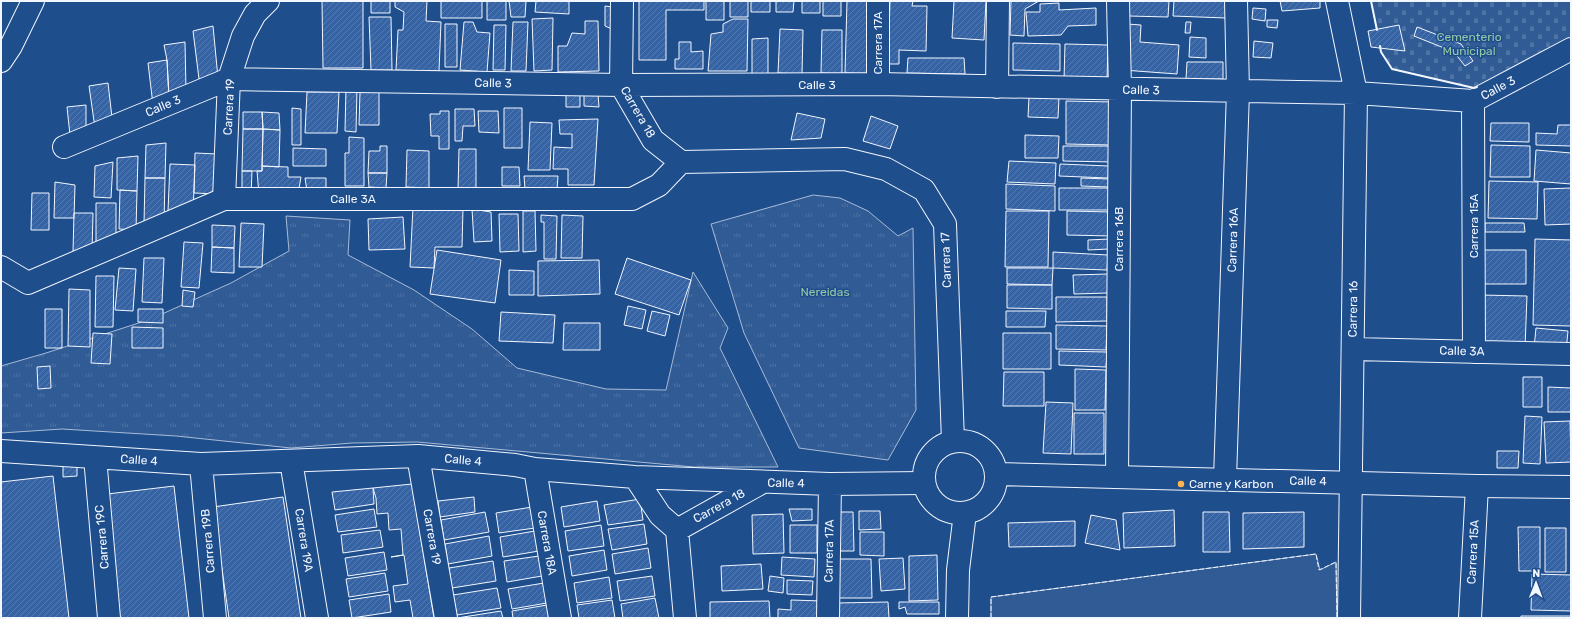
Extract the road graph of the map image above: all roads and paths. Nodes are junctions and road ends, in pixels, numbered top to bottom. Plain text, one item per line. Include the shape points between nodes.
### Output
1 (33, 1) edge
2 (268, 1) edge
3 (622, 1) edge
4 (878, 1) edge
5 (998, 1) edge
6 (1118, 1) edge
7 (1236, 1) edge
8 (1337, 1) edge
9 (1571, 49) edge
10 (1, 61) edge
11 (229, 79) junction
12 (878, 84) junction
13 (621, 85) junction
14 (997, 87) junction
15 (1120, 89) junction
16 (1238, 91) junction
17 (1356, 93) junction
18 (1473, 101) junction
19 (64, 147) dead end
20 (681, 162) junction
21 (224, 200) junction
22 (1, 267) edge
23 (1353, 349) junction
24 (1474, 352) junction
25 (1571, 354) edge
26 (953, 442) junction
27 (1, 451) edge
28 (95, 456) junction
29 (418, 456) junction
30 (291, 461) junction
31 (201, 464) junction
32 (535, 469) junction
33 (996, 474) junction
34 (635, 477) junction
35 (1116, 477) junction
36 (1225, 479) junction
37 (1351, 482) junction
38 (761, 483) junction
39 (924, 483) junction
40 (830, 484) junction
41 (1476, 486) junction
42 (1571, 487) edge
43 (965, 513) junction
44 (677, 530) junction
45 (110, 618) edge
46 (215, 618) edge
47 (317, 618) edge
48 (446, 618) edge
49 (560, 618) edge
50 (685, 618) edge
51 (828, 618) edge
52 (957, 618) edge
53 (1349, 618) edge
54 (1470, 618) edge

1 - 10 street
2 - 11 street, Carrera 19 via 255,14 243,36
3 - 13 street, Carrera 18
4 - 12 street, Carrera 17A
5 - 14 street
6 - 15 street, Carrera 16B
7 - 16 street, Carrera 16A
8 - 17 street, Carrera 16
9 - 18 street, Calle 3
11 - 13 street, Calle 3
11 - 19 street, Calle 3
11 - 21 street, Carrera 19
12 - 13 street, Calle 3
12 - 14 street, Calle 3
13 - 20 street, Carrera 18 via 653,140
14 - 15 street, Calle 3
15 - 16 street, Calle 3
15 - 35 street, Carrera 16B
16 - 17 street, Calle 3
16 - 36 street, Carrera 16A
17 - 18 street, Calle 3
17 - 23 street, Carrera 16
18 - 24 street, Carrera 15A
20 - 21 street, Calle 3A via 659,185 632,199
20 - 26 street, Carrera 17 via 845,159 886,169 924,190 945,224
21 - 22 street, Calle 3A via 28,283
23 - 24 street, Calle 3A
23 - 37 street, Carrera 16
24 - 25 street, Calle 3A
26 - 33 street via 971,442 982,448 995,465
26 - 39 street via 943,445 931,456 924,472
27 - 28 street, Calle 4
28 - 31 street, Calle 4
28 - 45 street, Carrera 19C
29 - 30 street, Calle 4
29 - 32 street, Calle 4
29 - 48 street, Carrera 19
30 - 31 street, Calle 4
30 - 47 street, Carrera 19A
31 - 46 street, Carrera 19B
32 - 34 street, Calle 4
32 - 49 street, Carrera 18A
33 - 35 street, Calle 4
33 - 43 street via 995,487 988,500 978,509
34 - 38 street, Calle 4
34 - 44 street via 660,515
35 - 36 street, Calle 4
36 - 37 street, Calle 4
37 - 41 street, Calle 4
37 - 53 street, Carrera 16
38 - 40 street, Calle 4
38 - 44 street, Carrera 18
39 - 40 street, Calle 4
39 - 43 street via 933,502 951,512
40 - 51 street, Carrera 17A
41 - 42 street, Calle 4
41 - 54 street, Carrera 15A
43 - 52 street via 958,570
44 - 50 street

